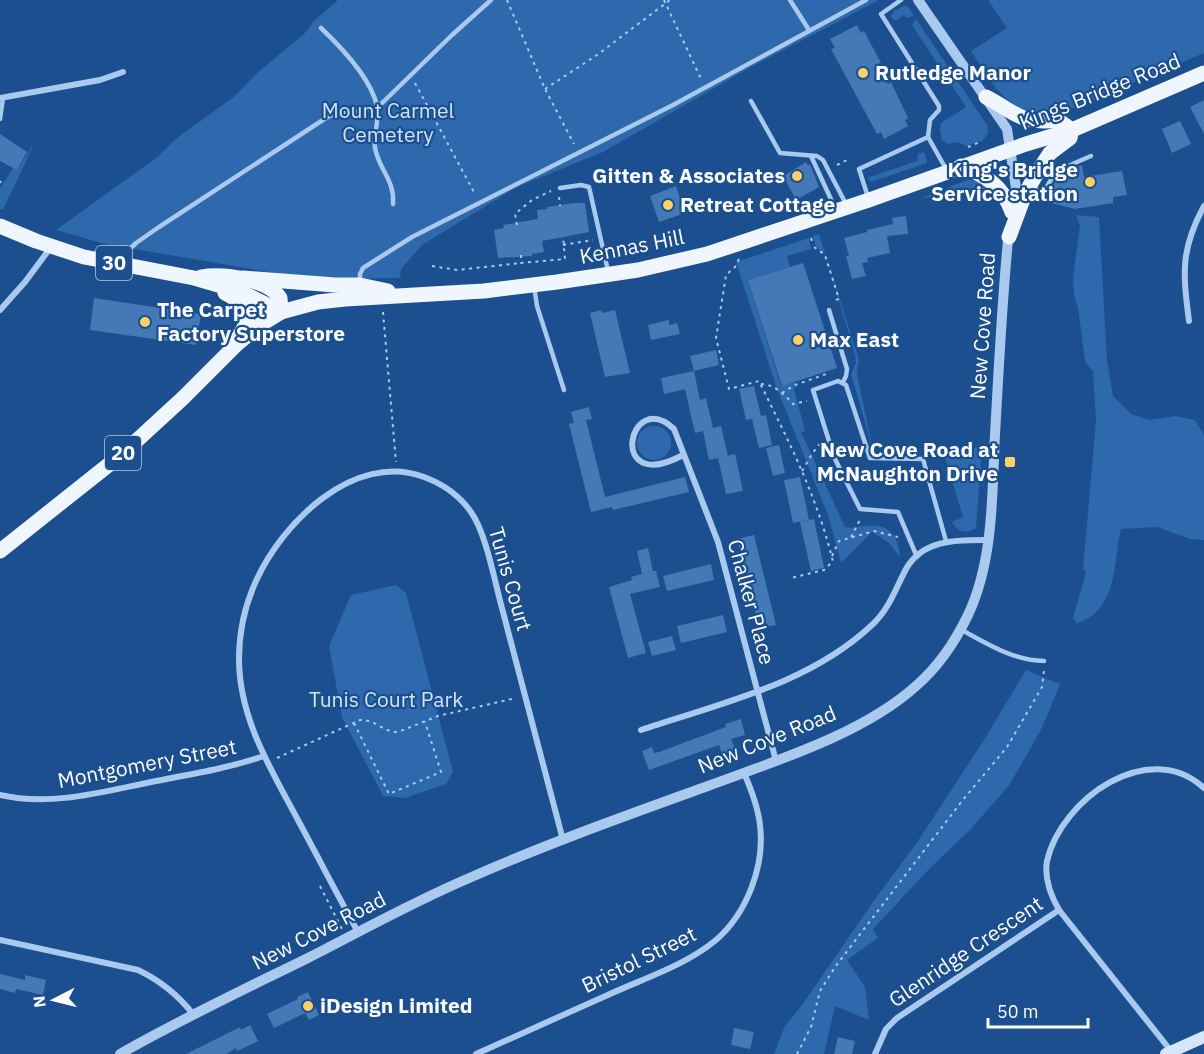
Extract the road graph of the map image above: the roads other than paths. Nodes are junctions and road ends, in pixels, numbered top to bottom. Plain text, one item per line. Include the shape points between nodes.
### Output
1 (491, 0) edge
2 (790, 0) edge
3 (866, 0) edge
4 (901, 0) edge
5 (918, 0) edge
6 (321, 28) dead end
7 (809, 30) junction
8 (123, 72) dead end
9 (1204, 73) edge
10 (986, 97) junction
11 (2, 98) edge
12 (751, 101) dead end
13 (378, 108) junction
14 (0, 119) edge
15 (1072, 130) junction
16 (928, 137) junction
17 (1011, 149) junction
18 (811, 156) junction
19 (1091, 156) dead end
20 (954, 169) junction
21 (560, 188) road end
22 (1029, 188) junction
23 (1044, 193) junction
24 (1053, 195) dead end
25 (869, 200) junction
26 (393, 204) dead end
27 (1204, 206) edge
28 (842, 209) junction
29 (1012, 212) junction
30 (0, 226) edge
31 (1009, 237) junction
32 (51, 247) junction
33 (114, 263) junction
34 (609, 274) junction
35 (194, 278) junction
36 (243, 278) junction
37 (217, 285) junction
38 (360, 285) junction
39 (533, 285) junction
40 (400, 295) junction
41 (0, 310) edge
42 (829, 310) dead end
43 (281, 312) junction
44 (1190, 321) dead end
45 (237, 344) junction
46 (843, 382) junction
47 (564, 390) dead end
48 (683, 455) junction
49 (987, 540) junction
50 (946, 541) junction
51 (0, 551) edge
52 (917, 556) junction
53 (960, 629) junction
54 (1044, 661) road end
55 (758, 691) junction
56 (641, 730) dead end
57 (266, 759) junction
58 (776, 761) junction
59 (744, 773) junction
60 (1204, 788) edge
61 (0, 795) edge
62 (563, 840) junction
63 (1059, 910) junction
64 (358, 933) junction
65 (0, 940) edge
66 (193, 1014) junction
67 (1203, 1039) edge
68 (1169, 1053) edge
69 (120, 1054) edge
70 (476, 1054) edge
71 (875, 1054) edge

1 - 13 lane
2 - 7 lane
3 - 7 lane
4 - 16 lane via 881,14 939,106 930,120
5 - 10 street, New Cove Road
6 - 13 lane via 350,59
7 - 38 lane via 376,259 363,268
8 - 11 street
9 - 15 main road, Kings Bridge Road
10 - 15 main road via 1017,117 1042,122 1058,120
10 - 17 street, New Cove Road via 1007,129
11 - 14 lane
12 - 18 lane via 780,153
13 - 26 lane via 375,147 394,192
13 - 33 lane via 329,116 159,227
15 - 17 main road, Kings Bridge Road
15 - 22 main road via 1070,138 1050,153
16 - 20 lane
16 - 25 lane via 858,169
17 - 20 main road, Kennas Hill
17 - 29 street, New Cove Road via 1016,189
18 - 28 lane
18 - 28 lane via 823,160 828,168
19 - 23 lane via 1057,172
20 - 25 main road, Kennas Hill
20 - 29 main road via 983,175 992,181 1003,192
21 - 34 lane via 589,187
22 - 23 lane
22 - 31 main road
23 - 24 lane
25 - 28 main road, Kennas Hill
27 - 44 street via 1185,251
28 - 34 main road, Kennas Hill via 707,254
29 - 31 street, New Cove Road
30 - 32 main road, 30
31 - 49 street, New Cove Road
32 - 33 main road, 30
32 - 41 street
33 - 35 main road, 30
34 - 39 main road, Kennas Hill
35 - 36 main road, 30 via 213,274
35 - 37 main road, 30
36 - 38 main road
36 - 43 main road, 30 via 278,294
37 - 43 main road, 30 via 239,291
37 - 45 main road via 244,309 247,322
38 - 40 main road
39 - 40 main road, Kennas Hill
39 - 47 lane
40 - 43 main road, Kennas Hill via 318,302
42 - 46 lane via 847,369
43 - 45 main road, 20
45 - 51 main road, 20 via 121,455
46 - 50 lane via 870,458 923,459
46 - 52 lane via 813,390 834,457 860,509 898,512
48 - 48 street, Chalker Place via 658,466 642,463 630,442 634,430 645,421 666,422 674,429
48 - 55 street, Chalker Place via 718,542
49 - 50 street
49 - 53 street, New Cove Road via 982,577
50 - 52 street
52 - 55 street via 882,613 853,642 803,672
53 - 54 lane via 1013,656
53 - 58 street, New Cove Road via 933,668 904,696 857,725
55 - 56 street
55 - 58 street, Chalker Place
57 - 61 street, Montgomery Street via 65,798
57 - 62 street, Tunis Court via 250,722 239,660 240,634 255,582 284,535 326,496 365,476 411,472 459,497 473,515
57 - 64 street, Tunis Court
58 - 59 street, New Cove Road
59 - 62 street, New Cove Road
59 - 70 street, Bristol Street via 760,825 759,862 748,897 716,939 674,965
60 - 63 street, Glenridge Crescent via 1184,774 1158,769 1124,776 1098,788 1065,824 1047,862 1048,882
62 - 64 street, New Cove Road via 467,879
63 - 68 street, Glenridge Crescent
63 - 71 street, Glenridge Crescent via 897,1018 886,1029
64 - 66 street, New Cove Road
65 - 66 street via 138,970 160,982
66 - 69 street, New Cove Road
67 - 68 main road

